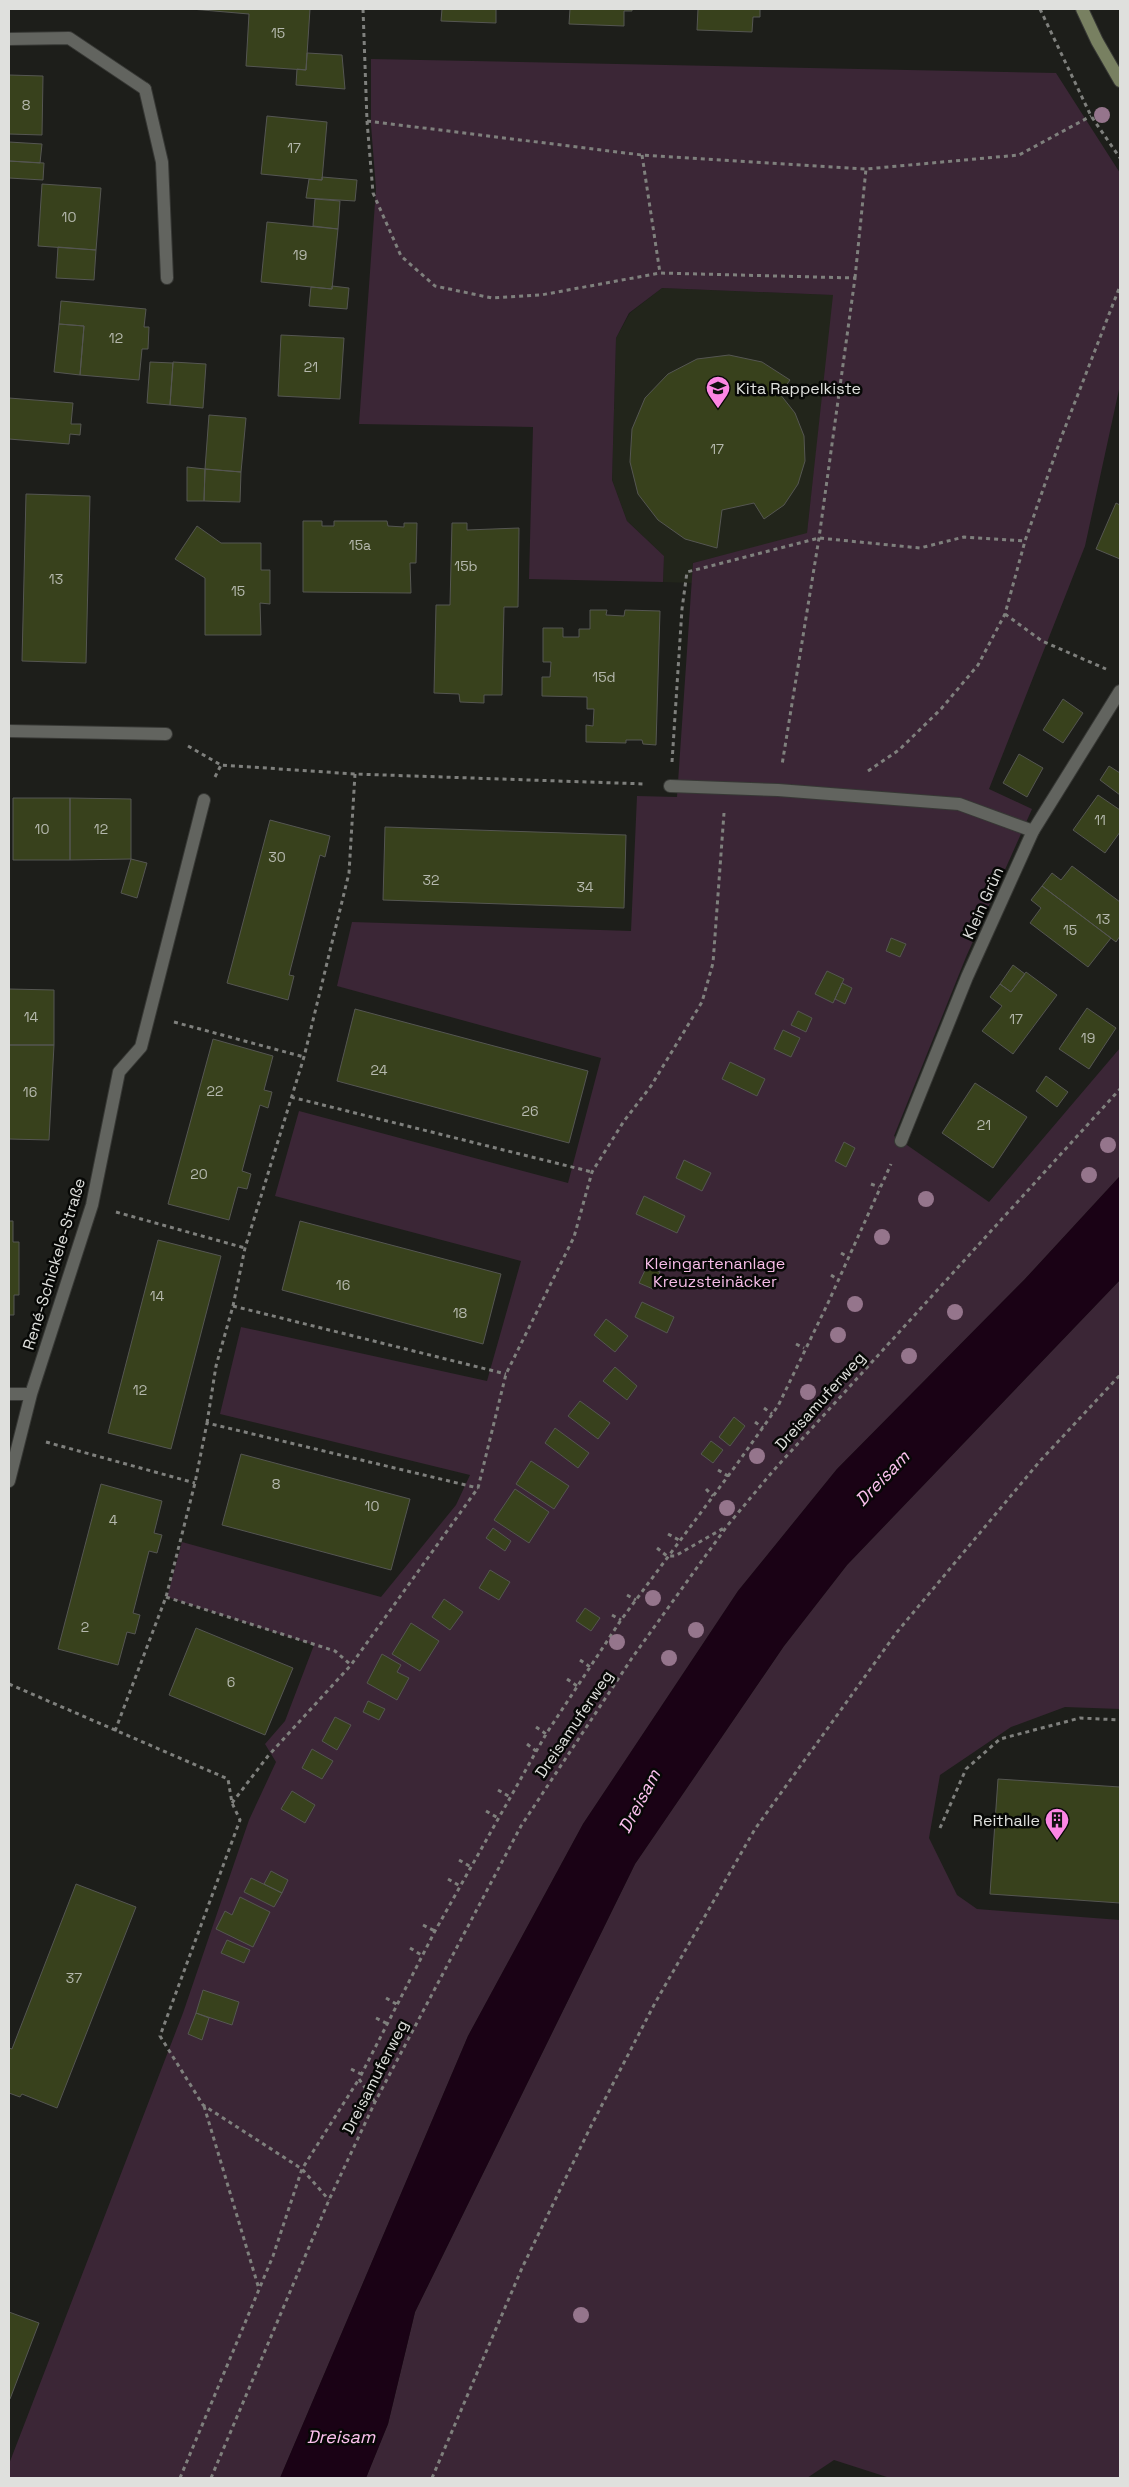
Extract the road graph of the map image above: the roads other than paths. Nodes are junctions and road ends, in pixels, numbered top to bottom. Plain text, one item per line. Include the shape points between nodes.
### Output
1 (1082, 9) edge
2 (9, 40) edge
3 (1120, 81) edge
4 (167, 278) dead end
5 (1120, 691) edge
6 (9, 732) edge
7 (166, 734) road end
8 (670, 786) road end
9 (204, 800) dead end
10 (1033, 831) junction
11 (901, 1141) road end
12 (9, 1394) edge
13 (31, 1394) junction
14 (9, 1482) edge

1 - 3 main road
2 - 4 street via 69,38 145,89 162,162
5 - 10 street, Klein Grün
6 - 7 street
8 - 10 street via 778,790 959,804
9 - 13 street, René-Schickele-Straße via 142,1047 119,1072 92,1205
10 - 11 street, Klein Grün via 967,977
12 - 13 street
13 - 14 street, René-Schickele-Straße

